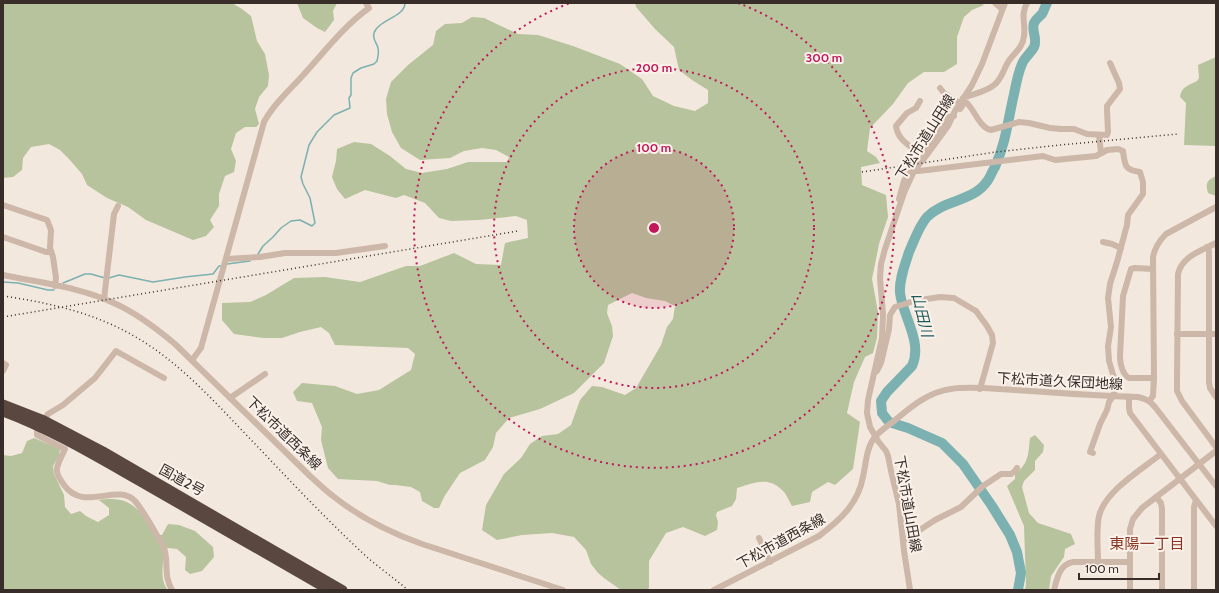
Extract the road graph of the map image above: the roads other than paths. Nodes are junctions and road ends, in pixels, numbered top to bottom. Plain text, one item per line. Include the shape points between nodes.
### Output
1 (366, 3) edge
2 (995, 3) edge
3 (1027, 3) edge
4 (1004, 6) edge
5 (1110, 63) dead end
6 (940, 88) dead end
7 (963, 98) junction
8 (920, 101) dead end
9 (959, 103) junction
10 (952, 116) junction
11 (1099, 135) junction
12 (1101, 153) junction
13 (920, 155) junction
14 (914, 171) junction
15 (3, 205) edge
16 (118, 206) dead end
17 (1216, 207) edge
18 (898, 213) junction
19 (3, 237) edge
20 (1103, 242) dead end
21 (1216, 243) edge
22 (385, 246) dead end
23 (1208, 247) junction
24 (1121, 248) junction
25 (51, 252) junction
26 (226, 259) junction
27 (1153, 269) junction
28 (3, 276) edge
29 (55, 286) junction
30 (104, 299) junction
31 (1177, 334) junction
32 (1209, 334) junction
33 (1216, 334) edge
34 (192, 360) junction
35 (3, 363) edge
36 (3, 370) edge
37 (875, 373) junction
38 (265, 374) dead end
39 (164, 378) dead end
40 (1154, 378) junction
41 (980, 389) junction
42 (1113, 396) junction
43 (1129, 397) junction
44 (1216, 397) edge
45 (230, 398) junction
46 (1149, 401) junction
47 (3, 404) edge
48 (3, 412) edge
49 (42, 423) junction
50 (875, 437) junction
51 (1216, 447) edge
52 (1216, 451) edge
53 (1093, 454) dead end
54 (1162, 454) junction
55 (1199, 464) junction
56 (1018, 468) dead end
57 (1180, 478) junction
58 (1216, 486) edge
59 (1156, 497) junction
60 (1196, 500) junction
61 (1216, 526) edge
62 (759, 538) dead end
63 (903, 541) junction
64 (770, 562) junction
65 (1098, 562) junction
66 (1130, 562) junction
67 (172, 590) edge
68 (328, 590) edge
69 (343, 590) edge
70 (561, 590) edge
71 (714, 590) edge
72 (910, 590) edge
73 (1054, 590) edge
74 (1130, 590) edge
75 (1162, 590) edge
76 (1194, 590) edge

1 - 26 street via 369,8 344,30 274,107 264,122
2 - 4 street
3 - 7 street via 1023,12 1024,40 1017,53 1007,63 999,80 988,90
4 - 7 street, 下松市道山田線 via 982,64
5 - 11 street via 1120,89 1107,106 1107,135
6 - 9 street
7 - 9 street, 下松市道山田線
8 - 13 street via 896,126 897,134
9 - 10 street, 下松市道山田線
10 - 11 street via 955,116 966,103 982,124 991,130 1019,122
10 - 13 street via 946,119
10 - 14 street, 下松市道山田線 via 948,126
11 - 12 street
12 - 14 street via 1096,156 1055,160 1043,156
12 - 24 street via 1107,150 1123,150 1128,169 1141,174 1143,194 1128,214
13 - 18 street via 904,181
14 - 18 street, 下松市道山田線
15 - 25 street via 47,220 51,230
16 - 30 street via 114,214
17 - 27 street via 1163,237 1155,247
18 - 37 street, 下松市道山田線 via 881,264 882,338
19 - 25 street
20 - 24 street
21 - 23 street
22 - 26 street via 336,253 285,253
23 - 31 street via 1190,256 1179,269
23 - 32 street
24 - 42 street via 1108,298 1111,327 1109,361 1115,381
25 - 29 street
26 - 34 street via 201,348
27 - 40 street
27 - 40 street via 1132,270 1125,288 1120,362 1128,378
28 - 29 street, 下松市道西条線
29 - 30 street, 下松市道西条線
30 - 34 street, 下松市道西条線 via 158,329
31 - 32 street
31 - 51 street via 1178,396
32 - 33 street
32 - 44 street via 1209,382
34 - 45 street, 下松市道西条線
35 - 36 street via 6,365
37 - 41 street via 881,363 890,315 895,307 935,297 954,298 976,311 992,335 993,343
37 - 50 street, 下松市道山田線 via 868,400 868,413
38 - 45 street
39 - 49 street via 116,351 95,378 48,414
40 - 46 street via 1153,396
41 - 42 street, 下松市道久保団地線
41 - 50 street, 下松市道久保団地線 via 951,389 937,392 923,399
42 - 43 street, 下松市道久保団地線
42 - 53 street via 1090,452
43 - 46 street, 下松市道久保団地線
43 - 54 street via 1130,413
45 - 70 street, 下松市道西条線 via 333,496 385,529 422,544
46 - 55 street
47 - 49 highway, 国道2号
48 - 49 highway, 国道2号
49 - 67 street via 37,435 65,450 56,469 57,476 68,491 80,497 125,496 133,499 142,510 164,548 166,576
49 - 68 highway, 国道2号 via 79,447
49 - 69 highway, 国道2号 via 103,451
50 - 63 street, 下松市道山田線 via 888,456 899,504
50 - 64 street, 下松市道西条線 via 868,452 858,493 845,514 820,536
52 - 55 street
54 - 57 street
54 - 65 street via 1117,488 1103,505 1098,525
55 - 57 street
55 - 58 street
56 - 63 street via 1011,474 1001,474 983,486 961,507
57 - 59 street
57 - 60 street
59 - 66 street via 1137,512 1133,519 1130,529
59 - 75 street via 1162,509
60 - 61 street
60 - 76 street
62 - 64 street
63 - 72 street, 下松市道山田線
64 - 71 street, 下松市道西条線
65 - 66 street
65 - 73 street via 1067,563 1062,567
66 - 74 street

